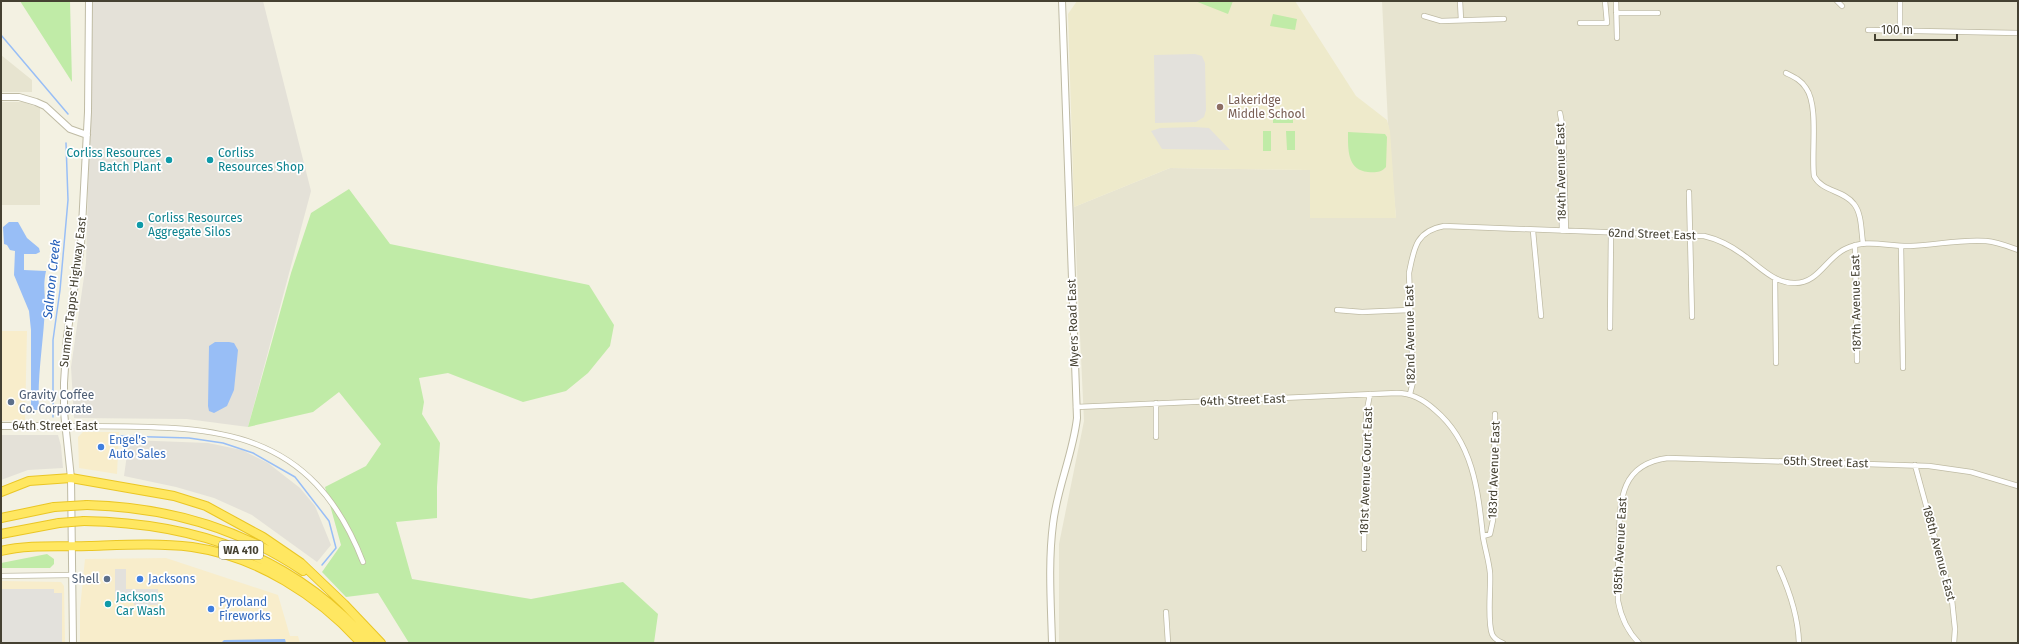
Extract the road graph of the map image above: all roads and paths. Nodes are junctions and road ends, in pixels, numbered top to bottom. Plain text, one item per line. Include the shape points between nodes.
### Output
1 (89, 1) edge
2 (1062, 1) edge
3 (1460, 1) edge
4 (1605, 1) edge
5 (1616, 1) edge
6 (1837, 1) edge
7 (1900, 1) edge
8 (1842, 6) dead end
9 (1658, 12) dead end
10 (1616, 13) junction
11 (1424, 16) dead end
12 (1504, 19) dead end
13 (1461, 20) junction
14 (1580, 23) dead end
15 (1868, 30) dead end
16 (1900, 31) junction
17 (2018, 33) edge
18 (1616, 38) dead end
19 (1786, 73) dead end
20 (1, 97) edge
21 (87, 135) junction
22 (1689, 192) dead end
23 (1534, 231) junction
24 (1564, 231) junction
25 (1426, 232) joint
26 (1611, 232) junction
27 (1690, 234) junction
28 (1862, 243) junction
29 (1855, 245) junction
30 (1901, 246) junction
31 (2018, 250) edge
32 (1775, 278) junction
33 (1337, 310) dead end
34 (1409, 310) junction
35 (1540, 316) dead end
36 (1692, 317) dead end
37 (1610, 328) dead end
38 (1857, 361) dead end
39 (1776, 363) dead end
40 (1903, 368) dead end
41 (1370, 394) junction
42 (1410, 394) junction
43 (1156, 403) junction
44 (1076, 407) junction
45 (1495, 414) dead end
46 (1, 426) edge
47 (66, 426) junction
48 (1156, 437) dead end
49 (1915, 465) junction
50 (1635, 472) joint
51 (72, 478) junction
52 (2018, 486) edge
53 (1, 492) edge
54 (1, 518) edge
55 (1, 534) edge
56 (1483, 536) junction
57 (71, 546) junction
58 (1364, 550) dead end
59 (1, 551) edge
60 (363, 562) dead end
61 (1779, 568) dead end
62 (72, 575) junction
63 (1, 576) edge
64 (326, 588) junction
65 (1166, 612) dead end
66 (73, 643) edge
67 (361, 643) edge
68 (370, 643) edge
69 (381, 643) edge
70 (1052, 643) edge
71 (1168, 643) edge
72 (1503, 643) edge
73 (1639, 643) edge
74 (1799, 643) edge
75 (1954, 643) edge

1 - 21 street, Sumner Tapps Highway East
2 - 44 street, Myers Road East
3 - 13 street
4 - 14 street via 1607,23
5 - 10 street
6 - 8 street
7 - 16 street
9 - 10 street
10 - 18 street
11 - 13 street via 1441,21
12 - 13 street
15 - 16 street
16 - 17 street
19 - 28 street, 187th Avenue East via 1798,79 1807,88 1812,101 1814,176 1819,184 1848,198 1854,204 1860,220
20 - 21 street via 19,97 36,102 67,127
21 - 47 street, Sumner Tapps Highway East via 80,257 64,369
22 - 27 street
23 - 24 street, 62nd Street East
23 - 25 street, 62nd Street East via 1444,226
23 - 35 street
24 - 24 street, 184th Avenue East via 1563,129 1560,112
24 - 26 street, 62nd Street East
25 - 34 street, 182nd Avenue East via 1418,242 1412,260 1408,286
26 - 27 street, 62nd Street East
26 - 37 street
27 - 32 street, 62nd Street East via 1711,238 1732,247
27 - 36 street
28 - 29 street, 62nd Street East
28 - 30 street, 62nd Street East
29 - 32 street, 62nd Street East via 1840,252 1805,282 1790,283
29 - 38 street, 187th Avenue East
30 - 31 street, 62nd Street East via 1986,241
30 - 40 street
32 - 39 street
33 - 34 street
34 - 42 street, 182nd Avenue East via 1413,382
41 - 42 street, 64th Street East
41 - 43 street, 64th Street East
41 - 58 street, 181st Avenue Court East via 1366,414
42 - 56 street, 182nd Avenue East via 1441,414 1463,444 1475,480
43 - 44 street, 64th Street East
43 - 48 street
44 - 70 street, Myers Road East via 1073,445 1053,524
45 - 56 street, 183rd Avenue East via 1493,520 1490,534
46 - 47 street, 64th Street East
47 - 51 street, Sumner Tapps Highway East
47 - 60 street, 64th Street East via 184,428 219,433 259,444 295,467 327,497 348,528
49 - 50 street, 65th Street East via 1668,458 1652,462
49 - 52 street, 65th Street East via 1971,472
49 - 75 street, 188th Avenue East via 1952,600
50 - 73 street, 185th Avenue East via 1626,483 1620,501 1618,601 1627,628
51 - 53 highway via 29,481
51 - 57 street, Sumner Tapps Highway East
51 - 64 highway via 174,496 206,506 282,550
54 - 64 highway, WA 410, bridge via 54,507 87,505 148,510 208,524 233,533 282,558
55 - 68 highway, WA 410, bridge via 59,523 84,522 152,527 203,538 246,552 299,579 324,598
56 - 72 street, 183rd Avenue East via 1489,568 1491,628 1494,638
57 - 59 highway
57 - 62 street, Sumner Tapps Highway East
57 - 67 highway via 172,545 231,557 263,570 306,594
61 - 74 street via 1792,598
62 - 63 street
62 - 66 street, Sumner Tapps Highway East
64 - 69 highway, WA 410 via 365,624
65 - 71 street

